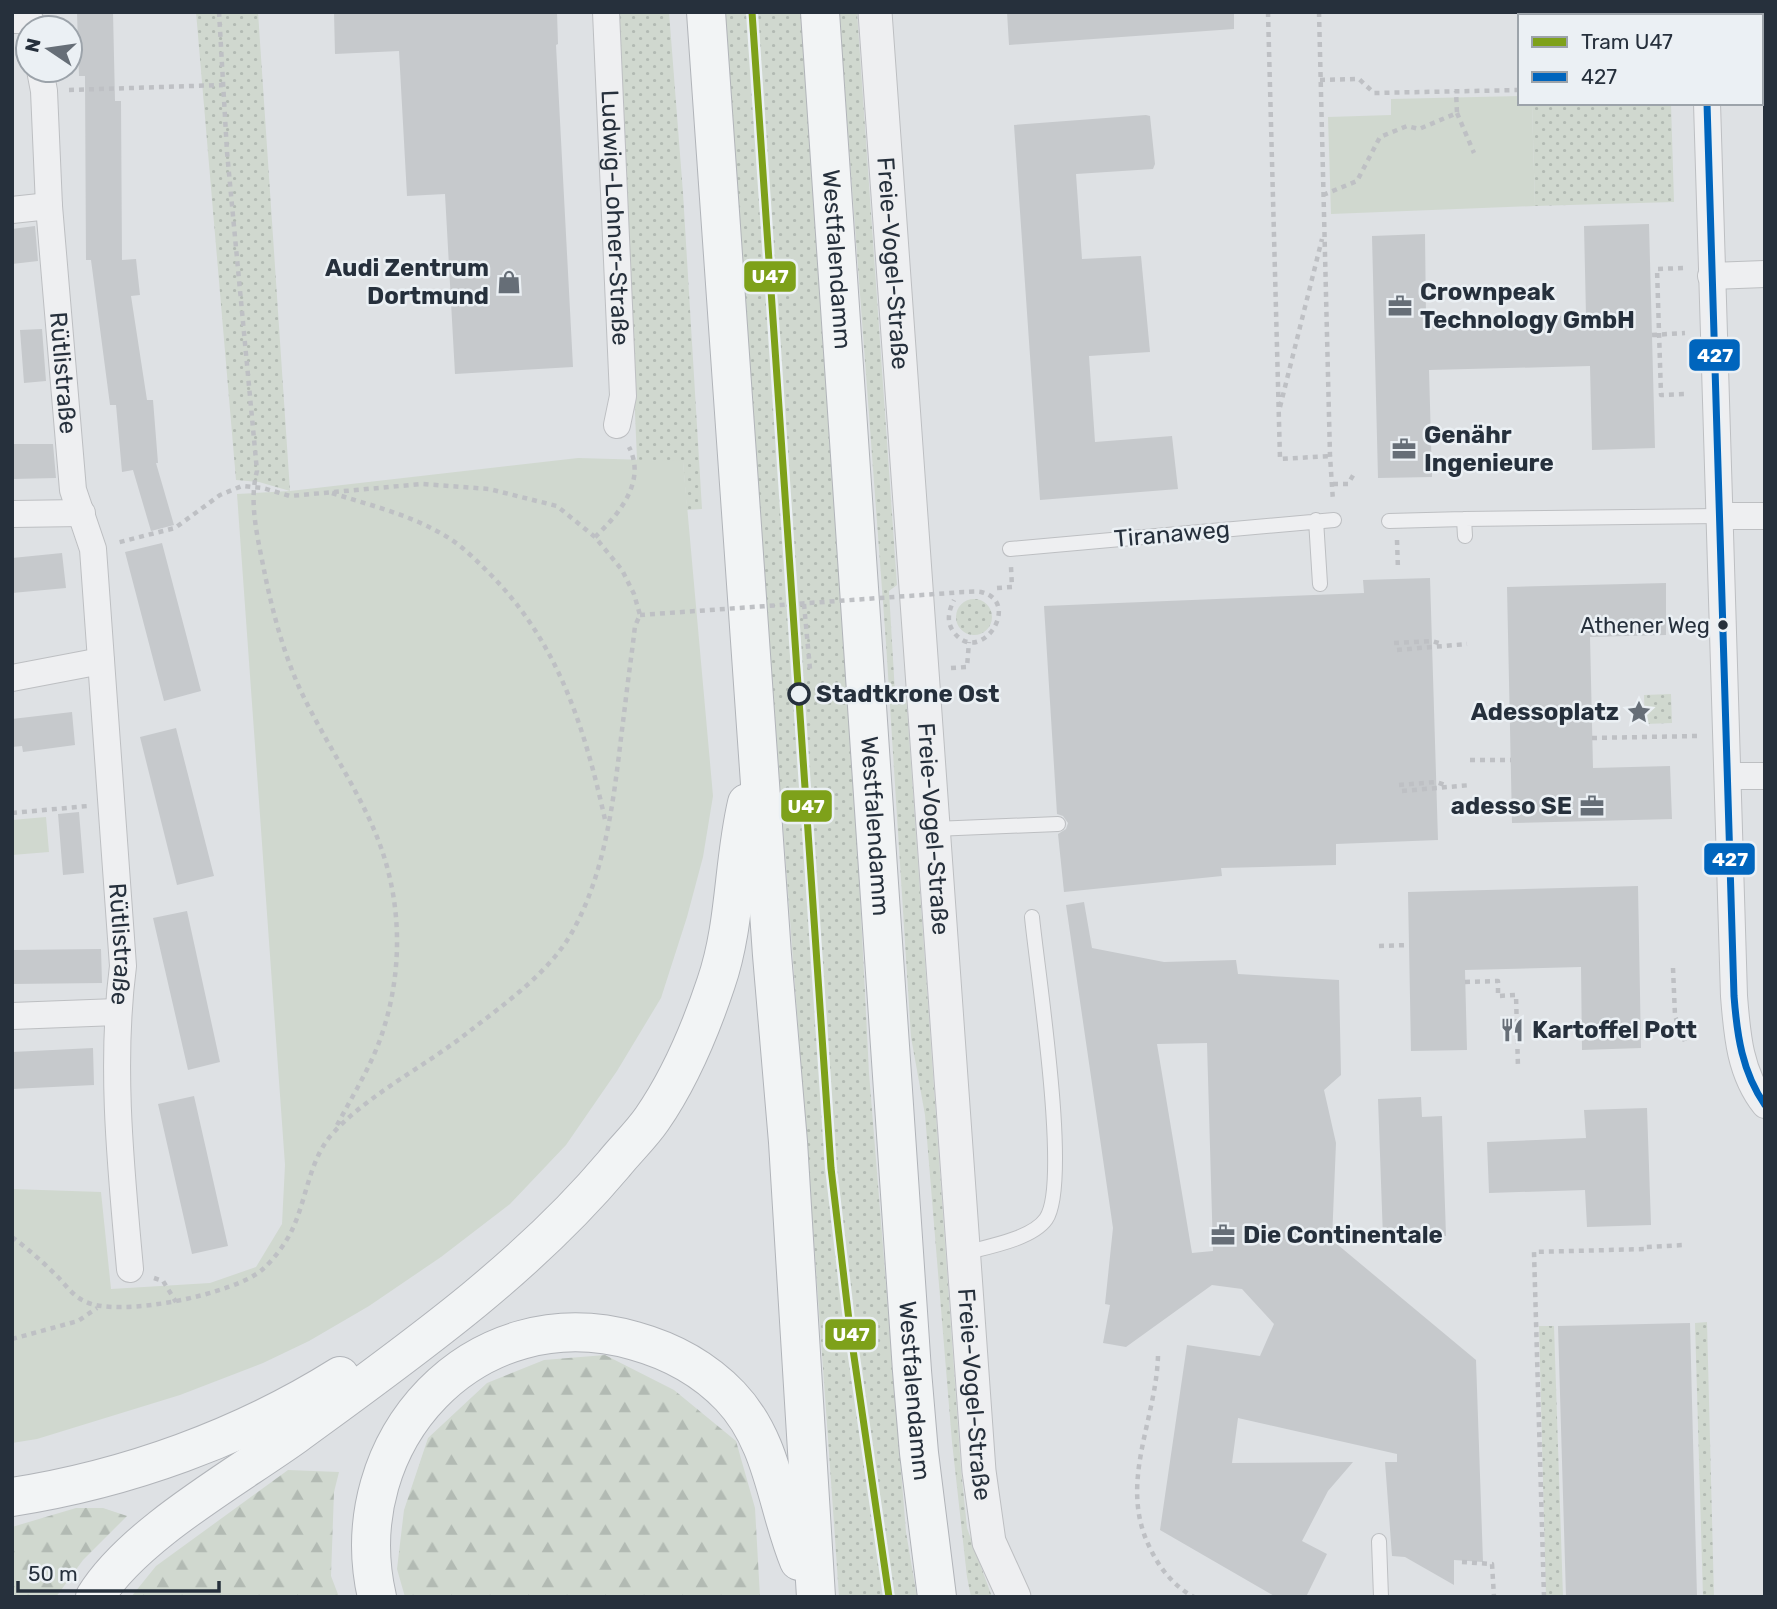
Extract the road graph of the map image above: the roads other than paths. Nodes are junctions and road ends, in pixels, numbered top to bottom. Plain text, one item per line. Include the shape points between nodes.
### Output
1 (606, 12) edge
2 (706, 12) edge
3 (820, 12) edge
4 (875, 12) edge
5 (43, 84) edge
6 (1707, 105) edge
7 (49, 206) junction
8 (12, 210) edge
9 (1765, 274) edge
10 (1711, 276) junction
11 (617, 425) dead end
12 (82, 513) junction
13 (12, 514) edge
14 (1719, 516) junction
15 (1765, 516) edge
16 (1464, 519) junction
17 (1316, 520) junction
18 (1334, 520) road end
19 (1393, 521) road end
20 (1465, 536) dead end
21 (1010, 549) road end
22 (1320, 583) dead end
23 (101, 662) junction
24 (12, 678) edge
25 (758, 757) junction
26 (1729, 776) junction
27 (1765, 776) edge
28 (1058, 824) dead end
29 (934, 829) junction
30 (1032, 917) dead end
31 (117, 1012) junction
32 (12, 1016) edge
33 (1765, 1105) edge
34 (964, 1253) junction
35 (130, 1269) road end
36 (455, 1313) junction
37 (12, 1497) edge
38 (1379, 1542) dead end
39 (930, 1554) junction
40 (95, 1597) edge
41 (377, 1597) edge
42 (815, 1597) edge
43 (937, 1597) edge
44 (950, 1597) edge
45 (1014, 1597) edge
46 (1381, 1597) edge

1 - 11 street, Ludwig-Lohner-Straße via 623,396
2 - 25 highway
3 - 39 highway, Westfalendamm via 900,1211
4 - 29 street, Freie-Vogel-Straße
5 - 7 street, Rütlistraße
6 - 10 street
7 - 8 street
7 - 12 street, Rütlistraße via 74,490
9 - 10 street
10 - 14 street
12 - 13 street
12 - 23 street, Rütlistraße via 93,549
14 - 15 street
14 - 16 lane
14 - 26 street
16 - 19 lane
16 - 20 lane
17 - 18 lane, Tiranaweg
17 - 21 lane, Tiranaweg
17 - 22 lane
23 - 24 street
23 - 31 street, Rütlistraße via 123,966
25 - 36 highway via 743,821 725,950 690,1051 652,1119 590,1193 511,1269
25 - 42 highway via 788,1142
26 - 27 street
26 - 33 street via 1737,1032 1750,1082
28 - 29 lane
29 - 34 street, Freie-Vogel-Straße
30 - 34 lane via 1056,1137 1055,1191 1046,1219 1023,1237
31 - 32 street
31 - 35 street, Rütlistraße via 121,1173
34 - 45 street, Freie-Vogel-Straße via 986,1529
36 - 37 highway via 260,1420 196,1447 131,1471
36 - 40 highway via 386,1369 192,1507 125,1560
38 - 46 lane
39 - 43 highway, Westfalendamm
39 - 44 highway
41 - 42 highway via 370,1569 377,1489 395,1443 414,1414 436,1388 470,1362 531,1337 571,1332 616,1335 658,1347 703,1371 732,1397 770,1460 795,1552

